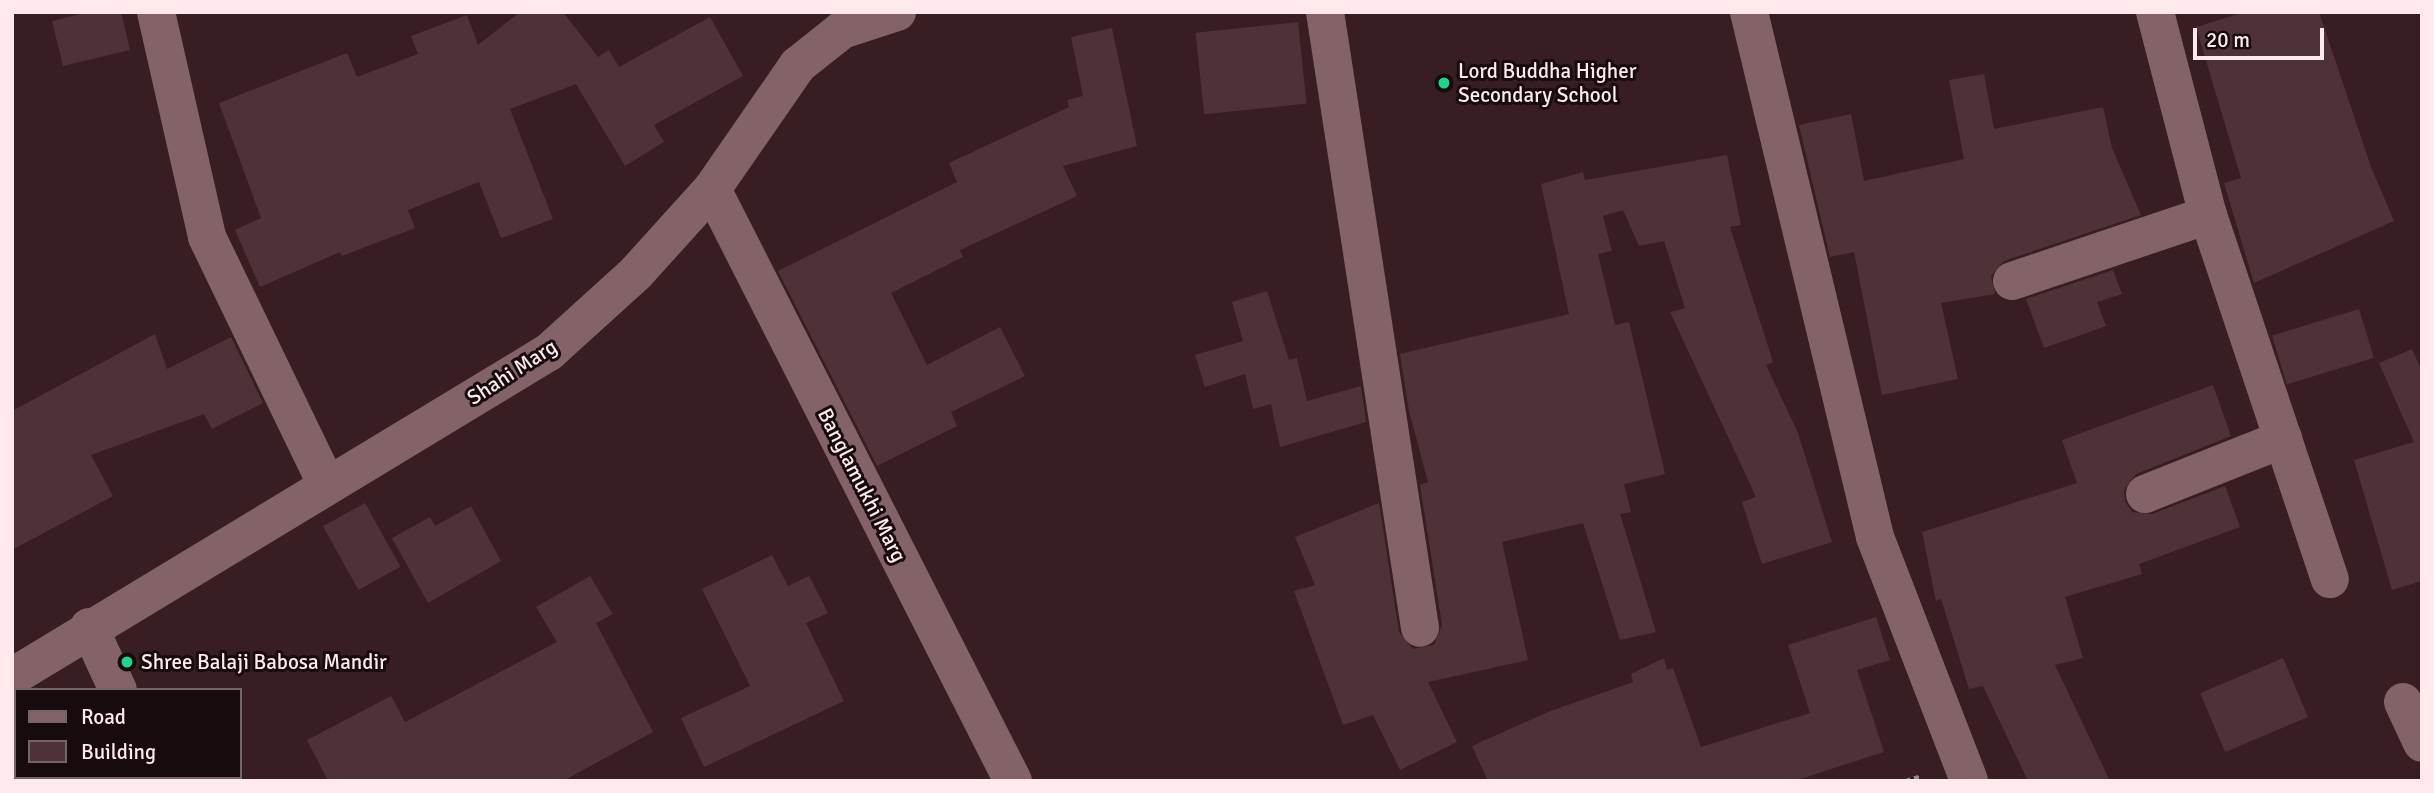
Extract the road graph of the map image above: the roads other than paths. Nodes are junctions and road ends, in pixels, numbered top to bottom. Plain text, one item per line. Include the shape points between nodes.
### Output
1 (156, 12) edge
2 (897, 12) edge
3 (1325, 12) edge
4 (1749, 12) edge
5 (2155, 12) edge
6 (712, 189) junction
7 (2208, 215) junction
8 (2012, 281) dead end
9 (2283, 439) junction
10 (327, 485) junction
11 (2145, 494) dead end
12 (2330, 579) dead end
13 (89, 627) junction
14 (1420, 628) dead end
15 (17, 661) edge
16 (117, 688) edge
17 (2403, 702) dead end
18 (2422, 743) edge
19 (1013, 781) edge
20 (1969, 781) edge

1 - 10 street via 206,237
2 - 6 street, Shahi Marg via 842,30 798,65
3 - 14 street
4 - 20 street via 1875,537
5 - 7 street
6 - 10 street, Shahi Marg via 636,274 549,352
6 - 19 street, Banglamukhi Marg
7 - 8 street
7 - 9 street
9 - 11 street
9 - 12 street
10 - 13 street, Shahi Marg
13 - 15 street, Shahi Marg
13 - 16 street
17 - 18 street

